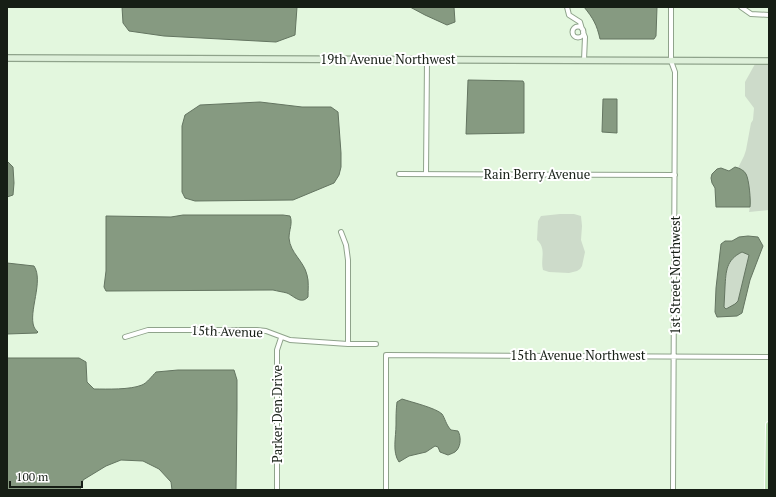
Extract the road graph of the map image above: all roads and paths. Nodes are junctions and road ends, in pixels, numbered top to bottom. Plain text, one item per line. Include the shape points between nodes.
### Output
1 (567, 7) edge
2 (671, 7) edge
3 (741, 7) edge
4 (769, 15) edge
5 (574, 18) junction
6 (574, 28) junction
7 (583, 30) junction
8 (578, 37) junction
9 (585, 44) junction
10 (7, 58) edge
11 (427, 60) junction
12 (584, 60) junction
13 (671, 61) junction
14 (769, 61) edge
15 (399, 174) dead end
16 (426, 174) junction
17 (675, 175) junction
18 (341, 232) dead end
19 (125, 337) dead end
20 (281, 338) junction
21 (348, 344) junction
22 (376, 344) dead end
23 (674, 356) junction
24 (769, 357) edge
25 (769, 425) edge
26 (768, 468) edge
27 (277, 490) edge
28 (386, 490) edge
29 (673, 490) edge
30 (768, 490) edge

1 - 5 street
2 - 13 street, 1st Street Northwest
3 - 4 street via 751,14
5 - 6 street
5 - 7 street via 580,22
6 - 7 street via 578,26
6 - 8 street via 573,34
7 - 8 street
7 - 9 street
8 - 9 street
9 - 12 street
10 - 11 street, 19th Avenue Northwest
11 - 12 street, 19th Avenue Northwest
11 - 16 street
12 - 13 street, 19th Avenue Northwest
13 - 14 street, 19th Avenue Northwest
13 - 17 street, 1st Street Northwest via 675,72
15 - 16 street, Rain Berry Avenue
16 - 17 street, Rain Berry Avenue
17 - 23 street, 1st Street Northwest
18 - 21 street via 348,260
19 - 20 street, 15th Avenue via 148,330 257,330
20 - 21 street, 15th Avenue
20 - 27 street, Parker Den Drive via 278,350
21 - 22 street, 15th Avenue
23 - 24 street, 15th Avenue Northwest
23 - 28 street, 15th Avenue Northwest via 386,355
23 - 29 street, 1st Street Northwest
25 - 26 main road
26 - 30 main road

